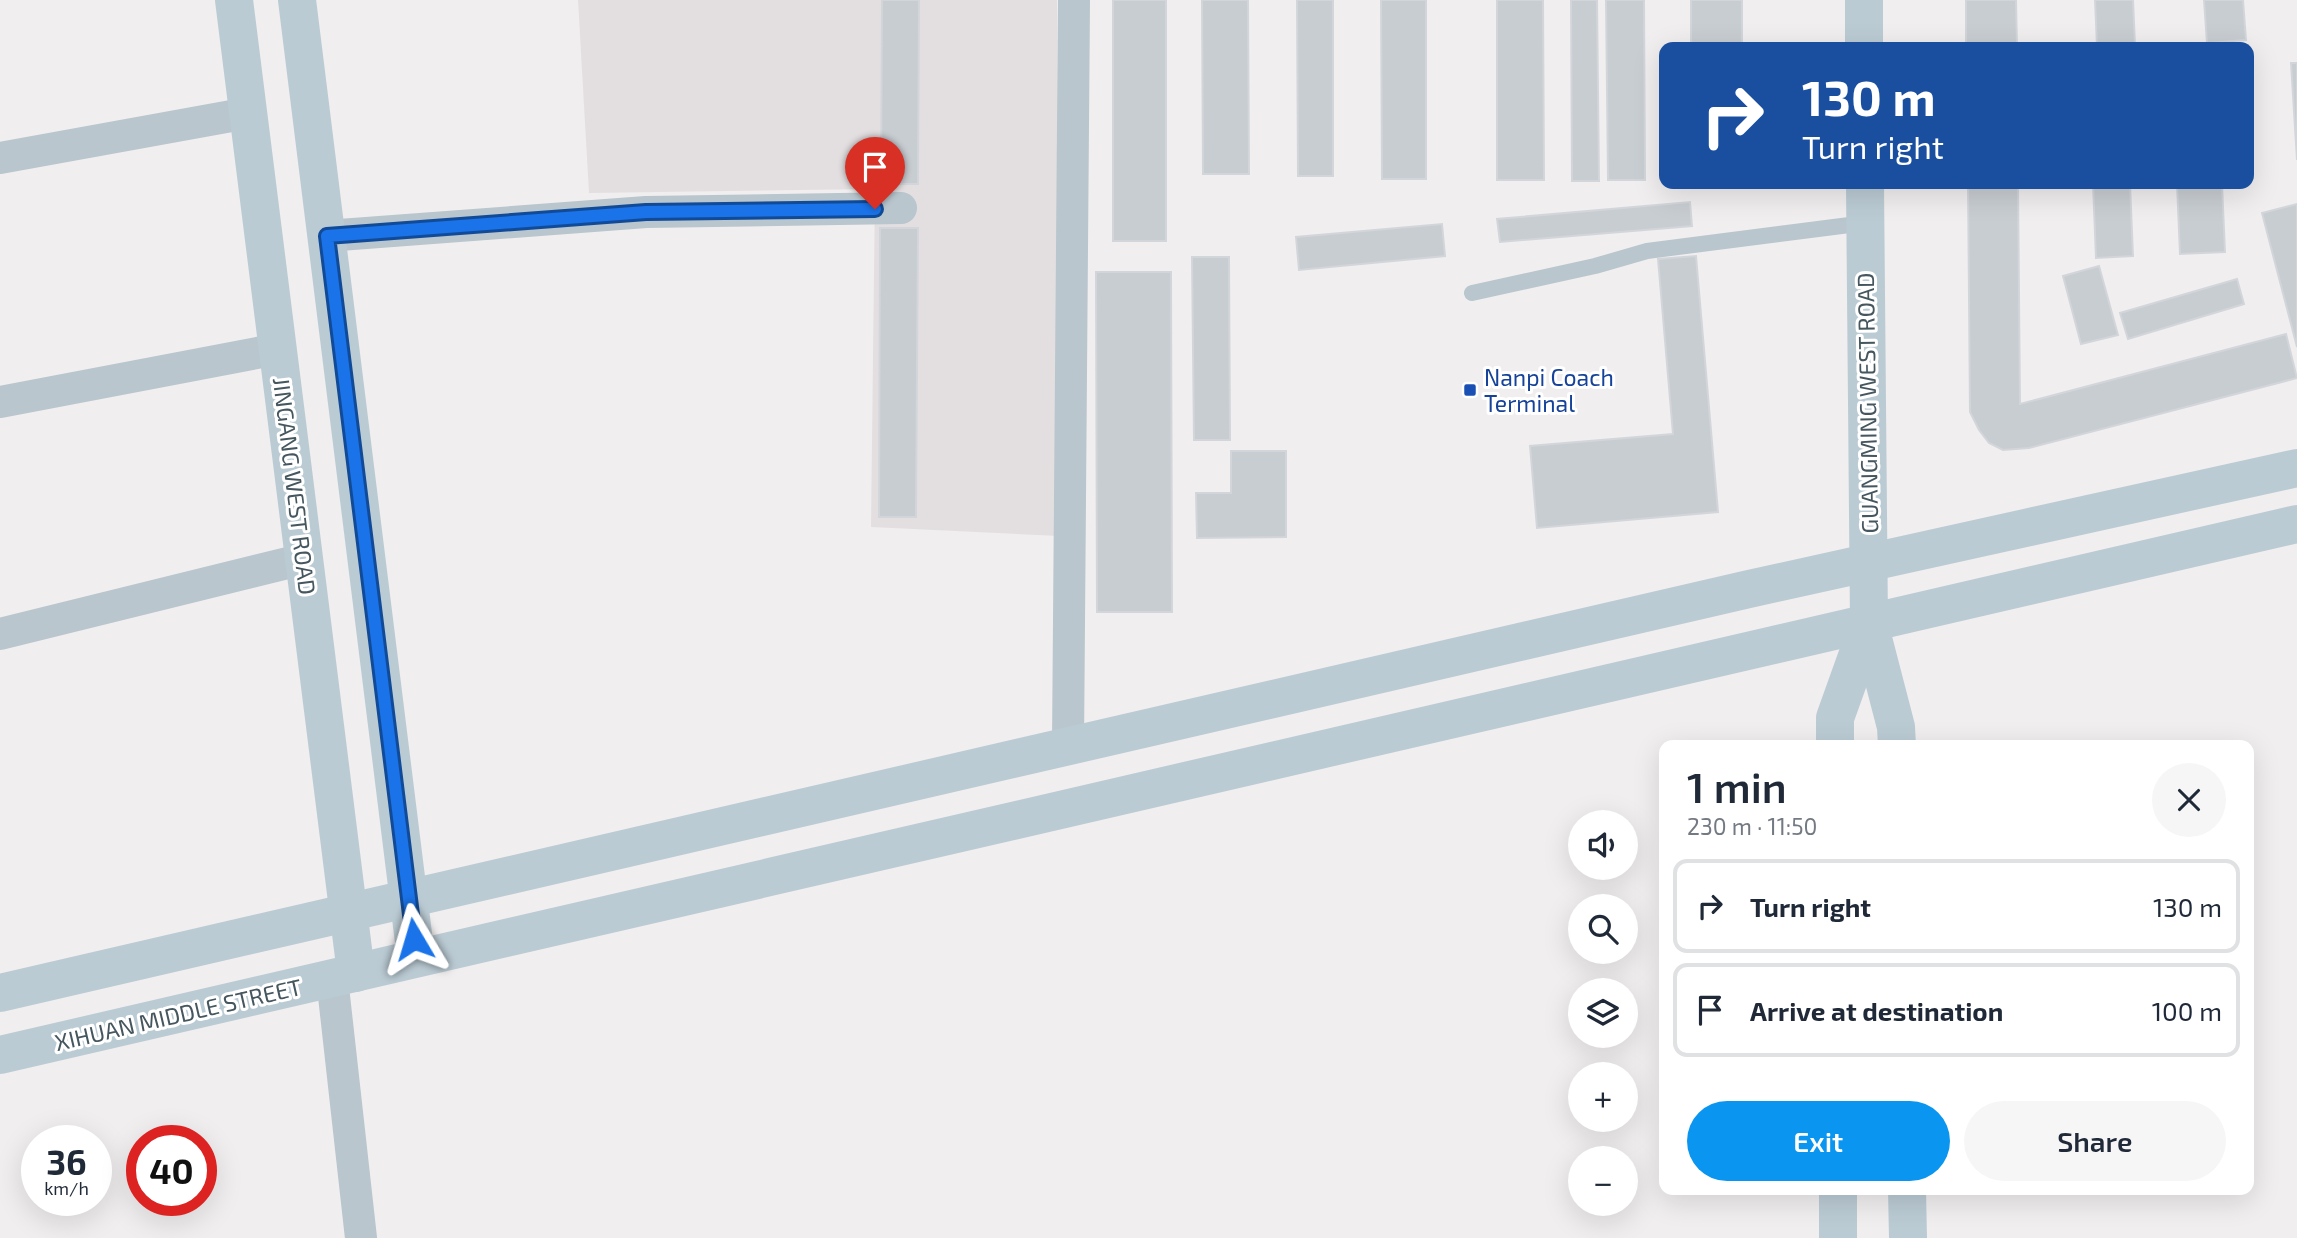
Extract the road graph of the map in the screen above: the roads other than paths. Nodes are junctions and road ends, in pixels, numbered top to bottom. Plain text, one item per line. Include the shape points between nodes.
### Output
1 (234, 0) edge
2 (297, 0) edge
3 (1074, 0) edge
4 (1864, 0) edge
5 (1864, 42) edge
6 (248, 113) junction
7 (0, 158) edge
8 (1865, 189) edge
9 (901, 208) dead end
10 (1866, 223) junction
11 (327, 236) junction
12 (1472, 293) dead end
13 (278, 349) junction
14 (0, 402) edge
15 (2297, 468) edge
16 (2297, 524) edge
17 (304, 559) junction
18 (1868, 562) junction
19 (1869, 623) junction
20 (0, 634) edge
21 (1835, 740) edge
22 (1897, 740) edge
23 (1068, 746) junction
24 (410, 899) junction
25 (348, 913) junction
26 (416, 958) junction
27 (344, 975) junction
28 (0, 993) edge
29 (0, 1055) edge
30 (1838, 1195) edge
31 (1907, 1195) edge
32 (361, 1238) edge
33 (1838, 1238) edge
34 (1908, 1238) edge

1 - 6 main road, JINGANG WEST ROAD
2 - 11 main road
3 - 23 street
4 - 5 main road
6 - 7 street
6 - 13 main road, JINGANG WEST ROAD
8 - 10 main road, GUANGMING WEST ROAD
9 - 11 street via 646,212
10 - 12 lane via 1647,251
10 - 18 main road, GUANGMING WEST ROAD
11 - 24 main road
13 - 14 street
13 - 17 main road, JINGANG WEST ROAD
15 - 18 main road
16 - 19 main road, XIHUAN MIDDLE STREET
17 - 20 street
17 - 25 main road, JINGANG WEST ROAD
18 - 19 main road, GUANGMING WEST ROAD
18 - 23 main road
19 - 21 main road via 1835,718
19 - 22 main road
19 - 26 main road, XIHUAN MIDDLE STREET
23 - 24 main road
24 - 25 main road
24 - 26 main road
25 - 27 main road, JINGANG WEST ROAD
25 - 28 main road
26 - 27 main road, XIHUAN MIDDLE STREET
27 - 29 main road, XIHUAN MIDDLE STREET
27 - 32 street
30 - 33 main road
31 - 34 main road

